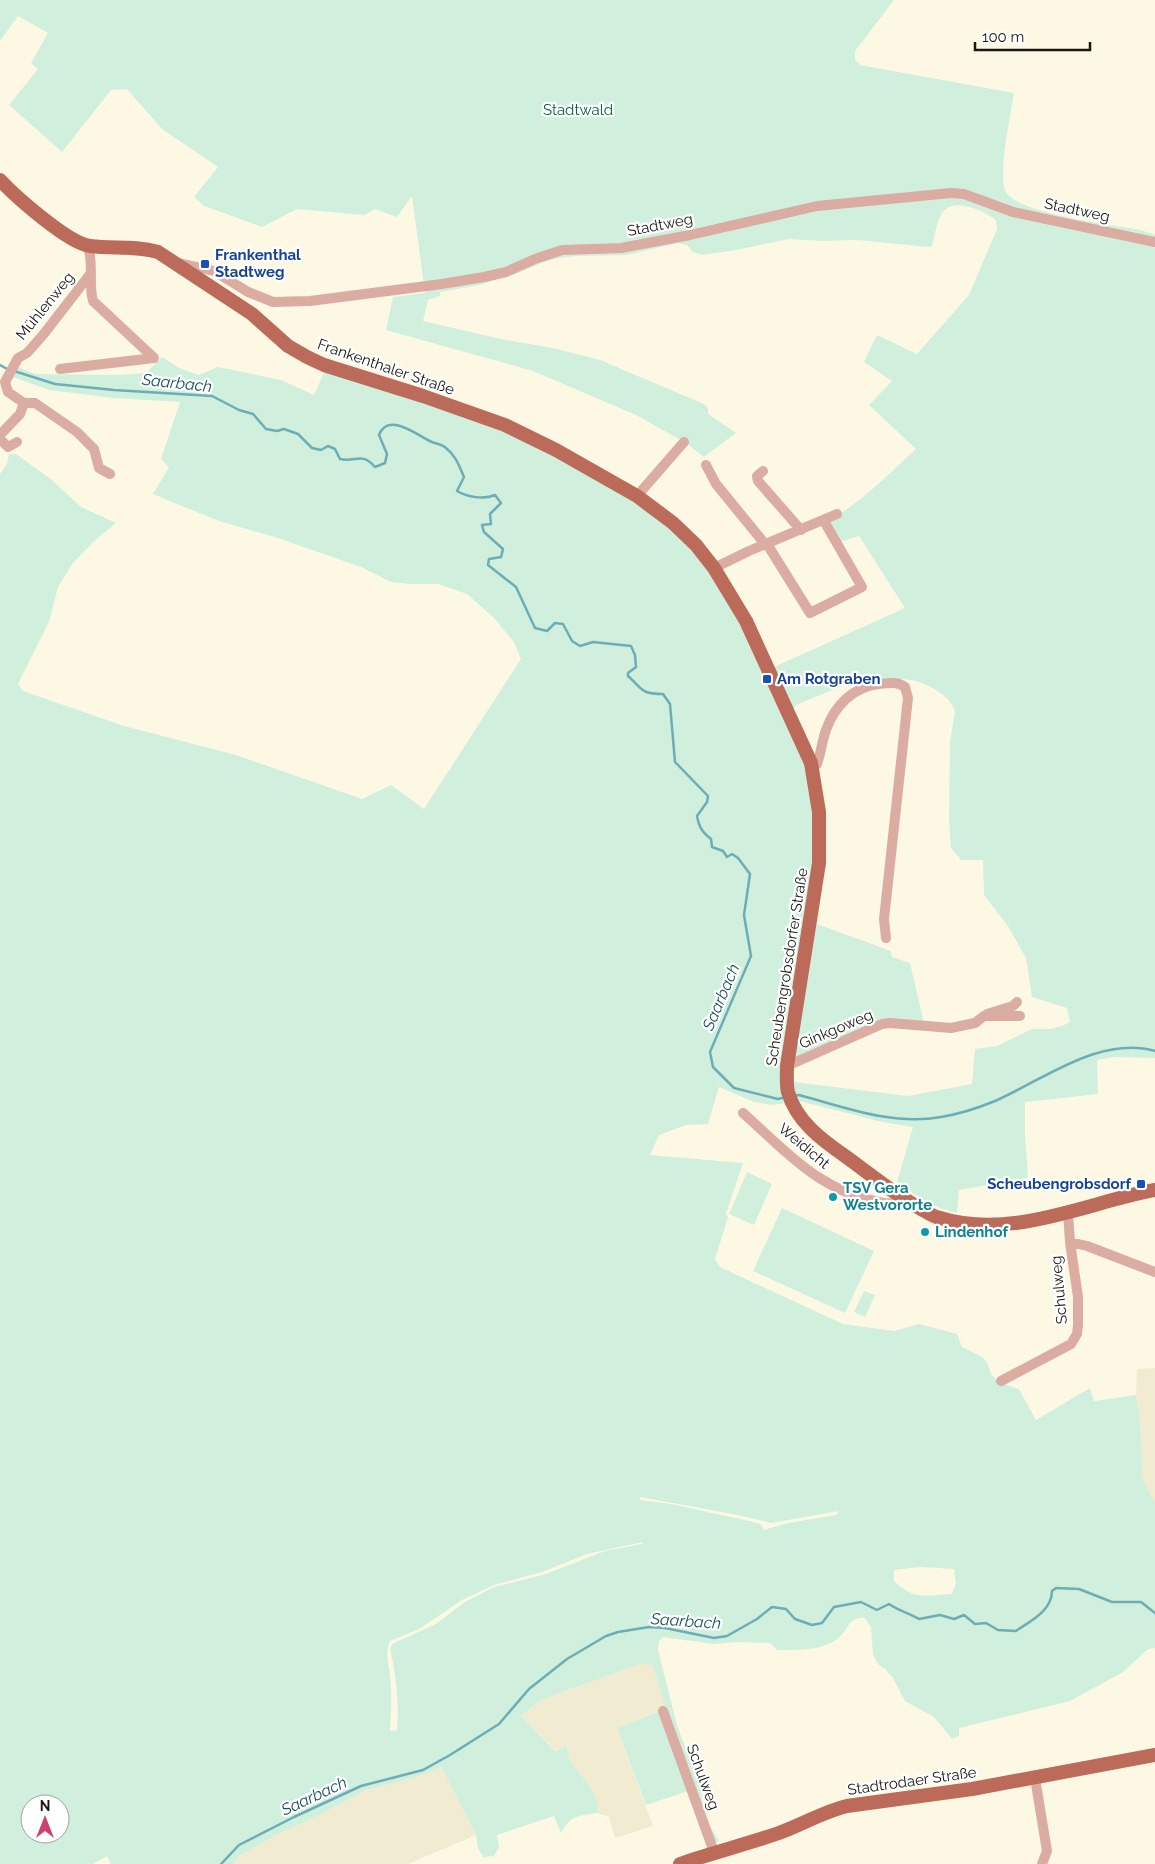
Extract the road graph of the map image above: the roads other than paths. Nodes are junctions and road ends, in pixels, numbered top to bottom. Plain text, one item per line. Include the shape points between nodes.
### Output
1 (0, 180) edge
2 (1155, 242) edge
3 (88, 246) junction
4 (175, 262) junction
5 (91, 273) junction
6 (60, 368) dead end
7 (24, 403) junction
8 (0, 435) edge
9 (0, 439) edge
10 (17, 442) dead end
11 (684, 442) dead end
12 (706, 465) dead end
13 (763, 471) dead end
14 (110, 474) dead end
15 (637, 496) junction
16 (837, 514) dead end
17 (824, 521) junction
18 (801, 530) junction
19 (766, 544) junction
20 (714, 568) junction
21 (812, 768) junction
22 (886, 938) dead end
23 (1017, 1002) dead end
24 (984, 1016) junction
25 (1020, 1016) dead end
26 (787, 1066) junction
27 (743, 1113) dead end
28 (1155, 1190) edge
29 (910, 1203) junction
30 (1068, 1213) junction
31 (1070, 1242) junction
32 (1155, 1272) edge
33 (1001, 1381) dead end
34 (663, 1711) dead end
35 (1155, 1754) edge
36 (1035, 1778) junction
37 (714, 1852) junction
38 (680, 1864) edge
39 (1042, 1864) edge

1 - 3 main road, Frankenthaler Straße via 36,213 77,242
2 - 4 street, Stadtweg via 1013,212 952,192 817,206 621,248 562,250 484,277 310,301 273,302 248,292 214,271
3 - 4 main road, Frankenthaler Straße via 145,248
3 - 5 street
4 - 15 main road, Frankenthaler Straße via 252,314 288,346 307,357 505,425
5 - 6 street via 92,301 154,358
5 - 7 street, Mühlenweg via 43,335 18,358 7,378 8,392
7 - 8 street via 20,414
7 - 14 street, Mühlenweg via 35,404 77,432 94,449 98,468
9 - 10 street via 8,447
11 - 15 street
12 - 19 street via 716,484
13 - 18 street via 757,476 758,481
15 - 20 main road, Scheubengrobsdorfer Straße via 673,523
16 - 17 street
17 - 18 street
17 - 19 street via 862,587 810,613
18 - 19 street
19 - 20 street
20 - 21 main road, Scheubengrobsdorfer Straße via 746,621
21 - 22 street via 817,764 828,726 848,696 873,684 895,682 905,687 908,698 884,919
21 - 26 main road, Scheubengrobsdorfer Straße via 819,812 819,863
23 - 24 street, Ginkgoweg
24 - 25 street, Ginkgoweg
24 - 26 street, Ginkgoweg via 975,1023 951,1028 882,1024
26 - 29 main road, Scheubengrobsdorfer Straße via 788,1092 794,1108 816,1135
27 - 29 street, Weidicht via 810,1173 838,1190 884,1203
28 - 30 main road, Scheubengrobsdorfer Straße via 1106,1200
29 - 30 main road, Scheubengrobsdorfer Straße via 939,1218 986,1226
30 - 31 street, Schulweg
31 - 32 street
31 - 33 street, Schulweg via 1078,1297 1077,1334 1071,1344
34 - 37 street, Schulweg
35 - 36 main road, Stadtrodaer Straße
36 - 37 main road, Stadtrodaer Straße via 847,1806 775,1834
36 - 39 street via 1047,1851
37 - 38 main road, Stadtrodaer Straße

